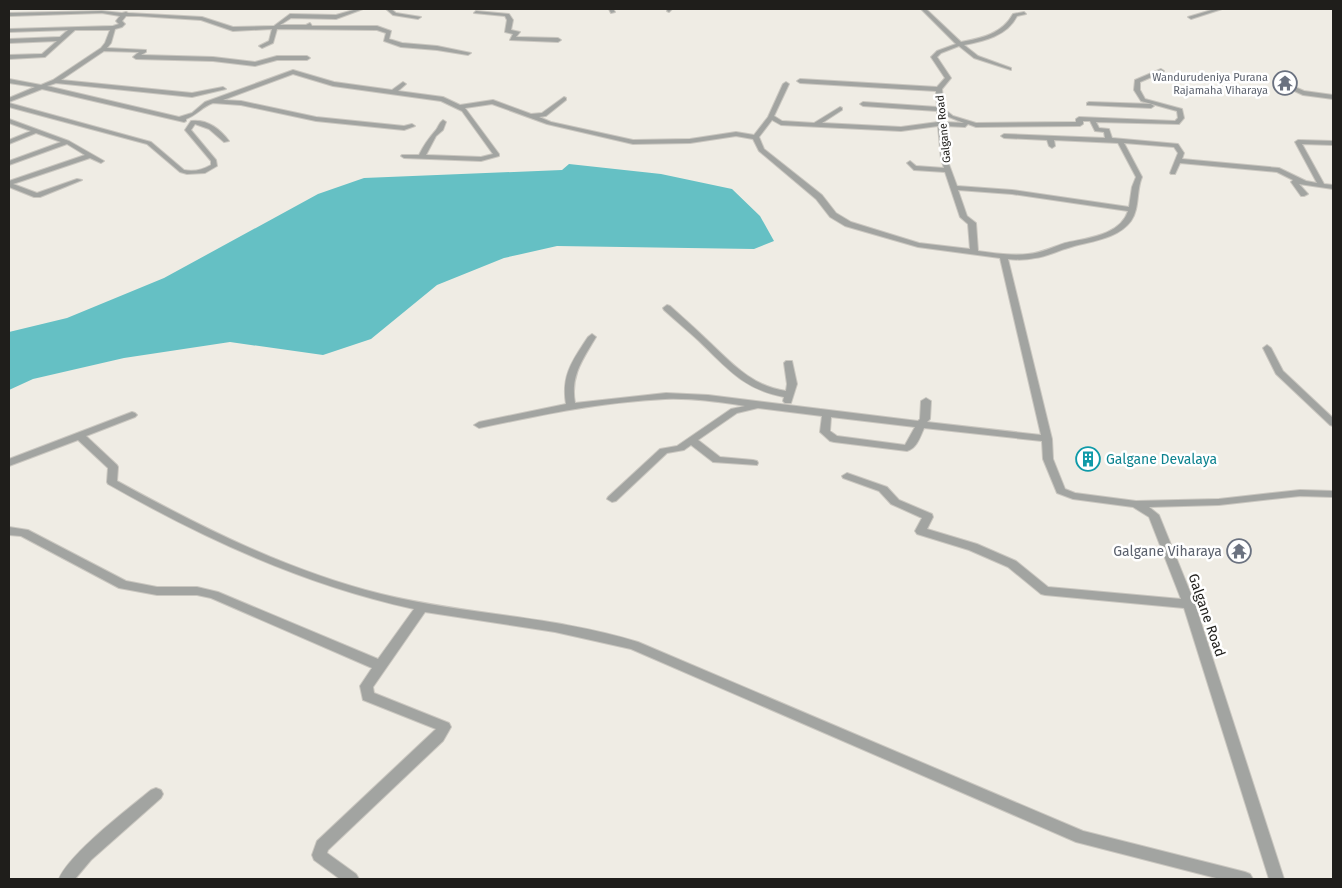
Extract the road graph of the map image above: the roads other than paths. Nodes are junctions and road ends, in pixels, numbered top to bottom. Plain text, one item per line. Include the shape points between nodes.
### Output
1 (130, 9) edge
2 (170, 9) edge
3 (361, 9) edge
4 (388, 9) edge
5 (923, 9) edge
6 (1220, 9) edge
7 (473, 13) edge
8 (1024, 13) dead end
9 (9, 14) edge
10 (158, 15) junction
11 (122, 16) junction
12 (418, 17) dead end
13 (1191, 18) dead end
14 (367, 21) dead end
15 (275, 27) junction
16 (113, 28) junction
17 (359, 28) junction
18 (73, 29) junction
19 (9, 30) edge
20 (62, 39) junction
21 (9, 40) edge
22 (558, 40) dead end
23 (960, 44) junction
24 (262, 46) dead end
25 (103, 49) junction
26 (468, 53) dead end
27 (9, 57) edge
28 (308, 58) dead end
29 (256, 64) junction
30 (1009, 70) dead end
31 (249, 71) dead end
32 (281, 71) dead end
33 (1161, 71) dead end
34 (39, 80) dead end
35 (55, 81) junction
36 (800, 81) dead end
37 (9, 82) edge
38 (265, 83) junction
39 (402, 84) dead end
40 (786, 84) dead end
41 (45, 86) junction
42 (1288, 86) dead end
43 (223, 89) dead end
44 (939, 89) junction
45 (393, 92) junction
46 (1333, 97) edge
47 (564, 99) dead end
48 (9, 100) edge
49 (214, 102) junction
50 (862, 104) dead end
51 (1089, 104) dead end
52 (9, 105) edge
53 (1172, 107) junction
54 (460, 108) junction
55 (840, 109) dead end
56 (939, 109) junction
57 (529, 116) junction
58 (770, 117) junction
59 (180, 119) junction
60 (1092, 120) junction
61 (9, 121) edge
62 (193, 122) junction
63 (443, 122) dead end
64 (940, 124) junction
65 (815, 125) junction
66 (976, 125) junction
67 (412, 126) dead end
68 (1008, 126) junction
69 (36, 131) junction
70 (1004, 136) dead end
71 (756, 137) junction
72 (1014, 137) junction
73 (1050, 138) junction
74 (1109, 140) junction
75 (226, 141) dead end
76 (1120, 141) junction
77 (9, 142) edge
78 (67, 142) junction
79 (1333, 143) edge
80 (1052, 146) dead end
81 (89, 156) junction
82 (404, 156) dead end
83 (421, 157) junction
84 (101, 161) dead end
85 (1179, 161) junction
86 (9, 163) edge
87 (910, 163) dead end
88 (948, 170) junction
89 (1173, 173) dead end
90 (79, 180) dead end
91 (1304, 182) junction
92 (9, 184) edge
93 (1322, 186) junction
94 (19, 188) junction
95 (954, 188) junction
96 (1333, 188) edge
97 (9, 193) edge
98 (1304, 194) dead end
99 (1133, 210) junction
100 (867, 230) dead end
101 (974, 252) junction
102 (1003, 256) junction
103 (667, 308) dead end
104 (592, 337) dead end
105 (1267, 348) dead end
106 (789, 363) dead end
107 (790, 395) junction
108 (926, 401) dead end
109 (763, 405) junction
110 (571, 406) junction
111 (787, 407) junction
112 (827, 414) junction
113 (132, 415) dead end
114 (1333, 423) edge
115 (479, 425) dead end
116 (920, 425) junction
117 (79, 435) junction
118 (1047, 439) junction
119 (691, 440) junction
120 (9, 463) edge
121 (753, 463) dead end
122 (847, 476) dead end
123 (1333, 494) edge
124 (612, 499) dead end
125 (1136, 504) junction
126 (9, 531) edge
127 (1189, 604) junction
128 (422, 607) junction
129 (381, 666) junction
130 (156, 794) dead end
131 (66, 879) edge
132 (351, 879) edge
133 (1246, 879) edge
134 (1277, 879) edge

1 - 11 street
2 - 10 street
3 - 15 street via 336,17 290,16
4 - 12 street via 396,14
5 - 23 street
6 - 13 street
7 - 22 street via 507,15 510,20 508,32 517,32 512,39
8 - 23 street via 1015,15 1013,22 989,39
9 - 11 street via 78,11
10 - 11 street
10 - 15 street via 202,19 233,29
11 - 16 street via 120,26
14 - 17 street
15 - 17 street
15 - 24 street via 271,42
16 - 18 street
16 - 25 street
17 - 26 street via 389,32 386,40 401,45
18 - 19 street
18 - 20 street
20 - 21 street
20 - 27 street via 43,56
23 - 30 street via 975,56
23 - 44 street, Galgane Road via 934,57 948,78
25 - 29 street via 144,51 136,56
25 - 35 street
28 - 29 street via 278,58
29 - 31 street
32 - 38 street via 264,79
33 - 53 street via 1137,81 1137,90 1143,100
34 - 41 street
35 - 41 street
35 - 43 street via 192,95
36 - 44 street
37 - 41 street
38 - 45 street via 293,72 333,84
38 - 49 street
39 - 45 street
40 - 58 street
41 - 48 street
41 - 59 street
42 - 46 street
44 - 56 street, Galgane Road
45 - 54 street via 443,99
47 - 57 street via 544,115
49 - 59 street
49 - 67 street via 252,104 346,123
50 - 56 street
51 - 53 street
52 - 62 street via 149,143 182,171 189,173 203,172 214,166 214,161 188,130
53 - 60 street via 1180,110 1181,118 1177,123
54 - 57 street via 493,102
54 - 83 street via 497,155 481,160
55 - 65 street
56 - 64 street, Galgane Road
56 - 66 street
57 - 71 street via 633,142 736,134
58 - 65 street via 781,124
58 - 71 street
59 - 62 street
60 - 68 street via 1080,119 1080,124 1069,126 1031,123
60 - 74 street via 1097,130 1107,130
61 - 69 street
62 - 75 street via 200,122
63 - 83 street
64 - 65 street via 901,129
64 - 66 street
64 - 88 street, Galgane Road
66 - 68 street
68 - 72 street
69 - 77 street
69 - 78 street
70 - 72 street
71 - 101 street via 761,150 819,197 833,215 848,224 918,245
72 - 73 street
73 - 74 street
73 - 80 street
74 - 76 street
76 - 85 street via 1176,145 1181,153
76 - 99 street via 1139,177 1134,185
78 - 81 street
78 - 86 street
79 - 93 street via 1298,142
81 - 84 street
81 - 92 street
82 - 83 street
85 - 89 street
85 - 91 street via 1278,170
87 - 88 street via 914,168
88 - 95 street, Galgane Road
90 - 94 street via 37,195
91 - 93 street
91 - 98 street via 1294,182
92 - 94 street
93 - 96 street
94 - 97 street
95 - 99 street via 1012,192
95 - 101 street, Galgane Road via 964,217 972,223
99 - 102 street via 1127,222 1086,242 1035,256
100 - 101 street via 914,244
101 - 102 street
102 - 118 street, Galgane Road
103 - 107 street via 727,367 763,390
104 - 110 street via 570,375 567,391
105 - 114 street via 1279,372
106 - 107 street
107 - 111 street
108 - 116 street via 925,419
109 - 110 street via 666,396
109 - 111 street
109 - 119 street via 734,411
110 - 115 street
111 - 112 street
112 - 116 street
112 - 116 street via 825,432 834,440 900,448 914,443
113 - 117 street
116 - 118 street
117 - 120 street
117 - 128 street via 113,467 112,482 170,516 304,573 364,593
118 - 125 street, Galgane Road via 1048,460 1061,491 1073,496
119 - 121 street via 717,460
119 - 124 street via 680,448 664,451
122 - 127 street via 883,489 895,502 928,517 921,531 973,547 1012,564 1045,591
123 - 125 street via 1300,493 1219,502
125 - 127 street, Galgane Road via 1154,515
126 - 129 street via 24,533 123,585 214,595
127 - 134 street, Galgane Road
128 - 129 street
128 - 133 street via 594,633 634,645 1081,836
129 - 132 street via 366,686 368,696 444,728 322,846 319,855
130 - 131 street via 86,855

